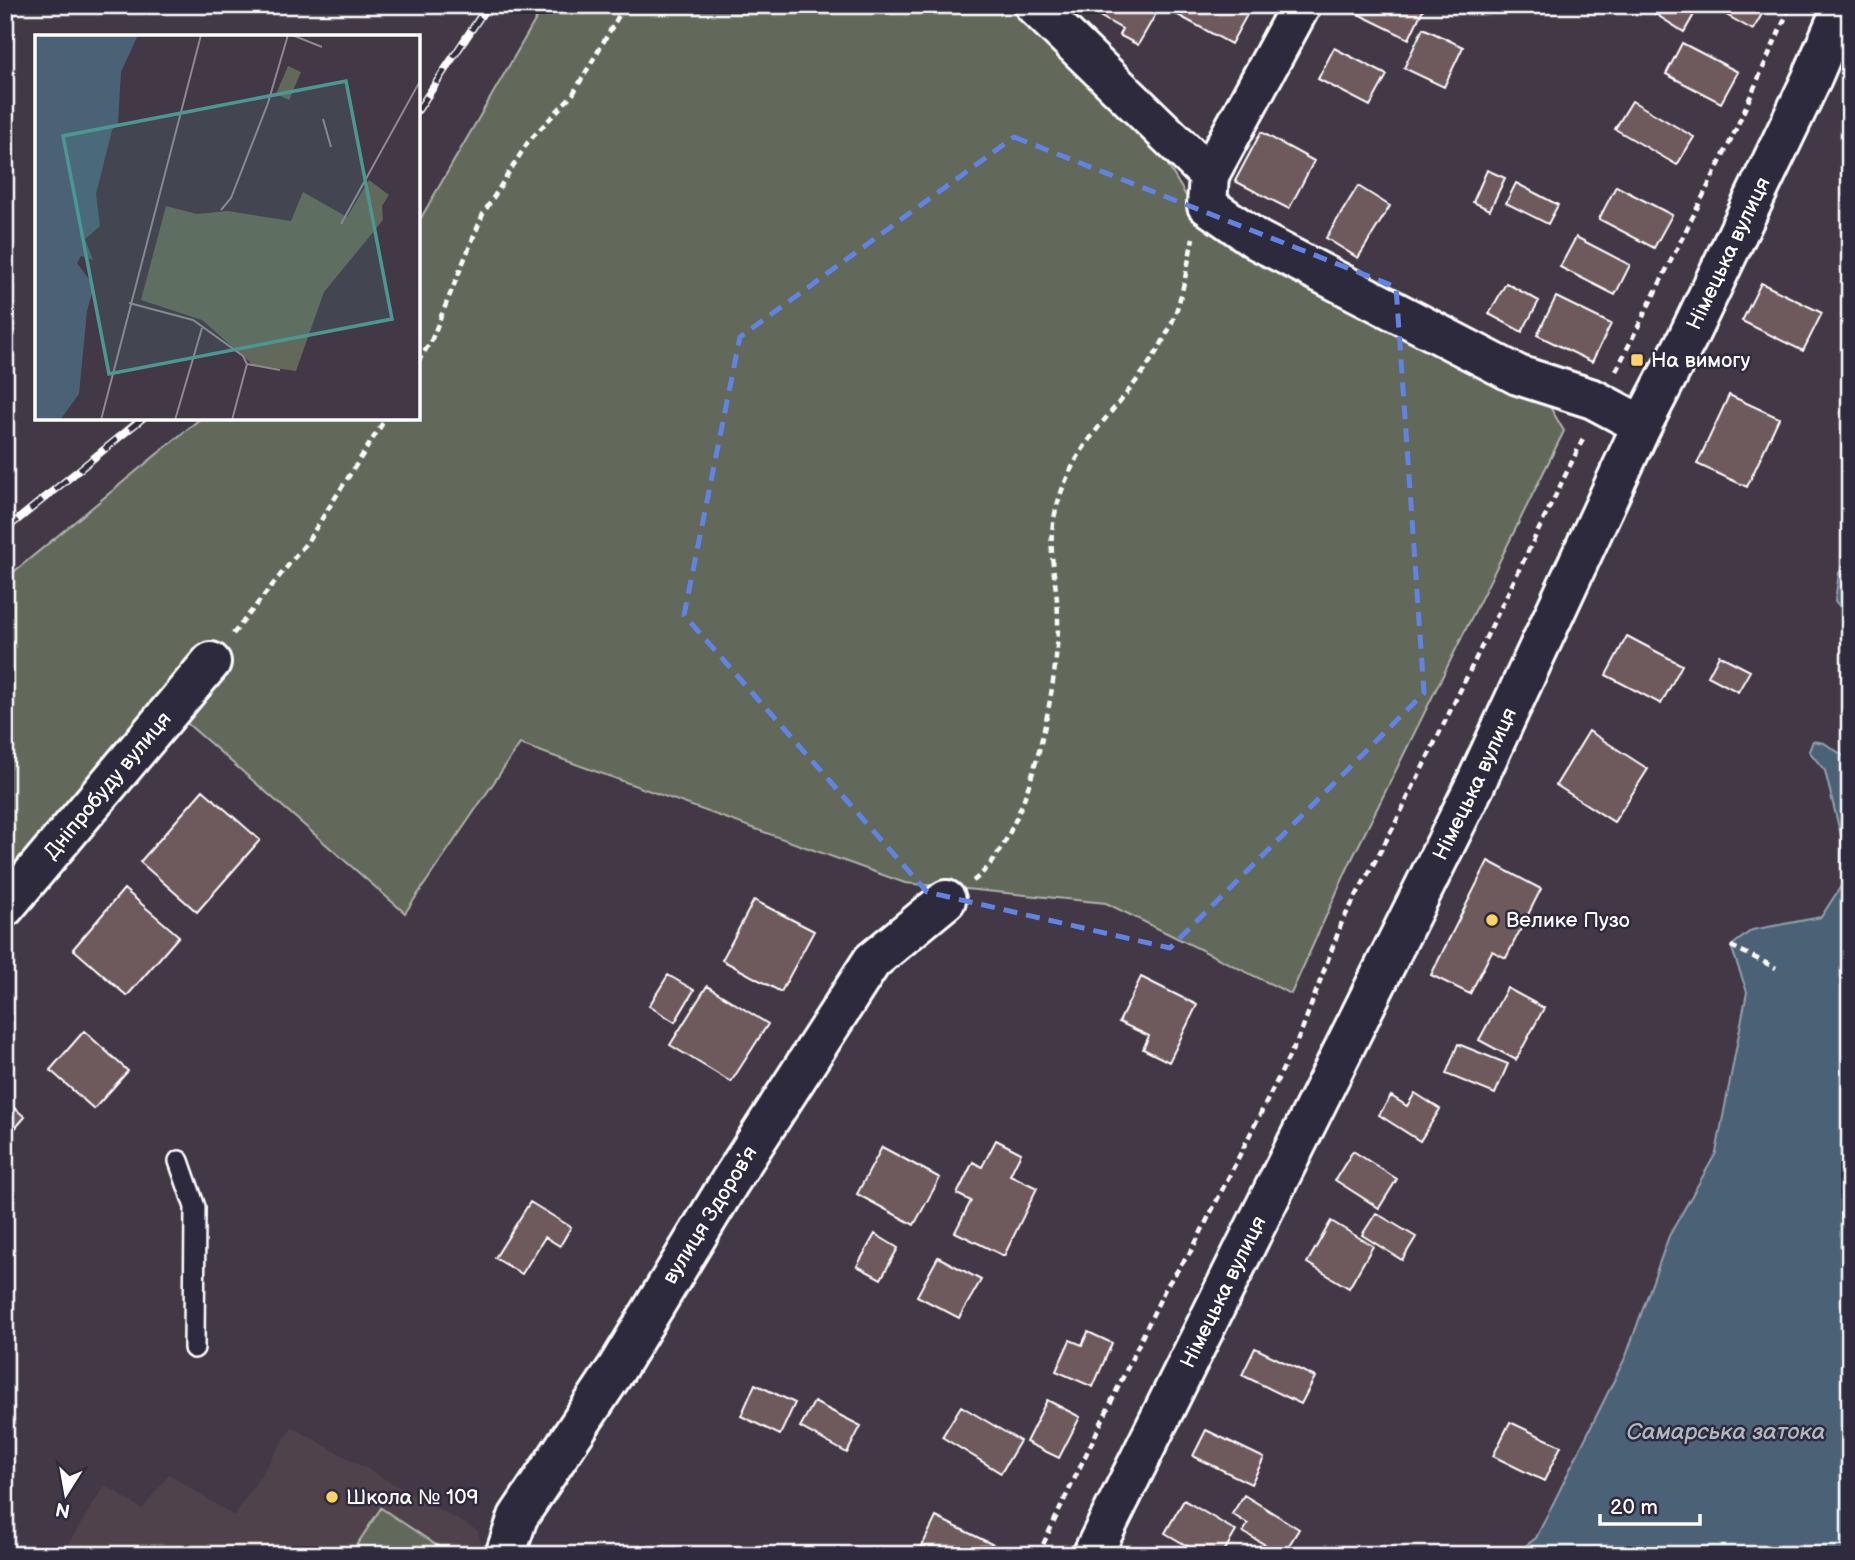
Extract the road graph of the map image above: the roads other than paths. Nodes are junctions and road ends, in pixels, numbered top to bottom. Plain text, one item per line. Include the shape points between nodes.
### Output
1 (1034, 5) edge
2 (1301, 5) edge
3 (1843, 5) edge
4 (1208, 190) junction
5 (1642, 425) junction
6 (211, 662) road end
7 (946, 900) road end
8 (5, 907) edge
9 (179, 1161) dead end
10 (194, 1348) dead end
11 (505, 1555) edge
12 (1092, 1555) edge

1 - 4 street
2 - 4 street
3 - 5 street, Німецька вулиця via 1694,325
4 - 5 street via 1256,240 1518,375 1600,403
5 - 12 street, Німецька вулиця via 1475,785
6 - 8 street, Дніпробуду вулиця
7 - 11 street, вулиця Здоровʼя via 872,961 518,1517
9 - 10 lane via 195,1207

